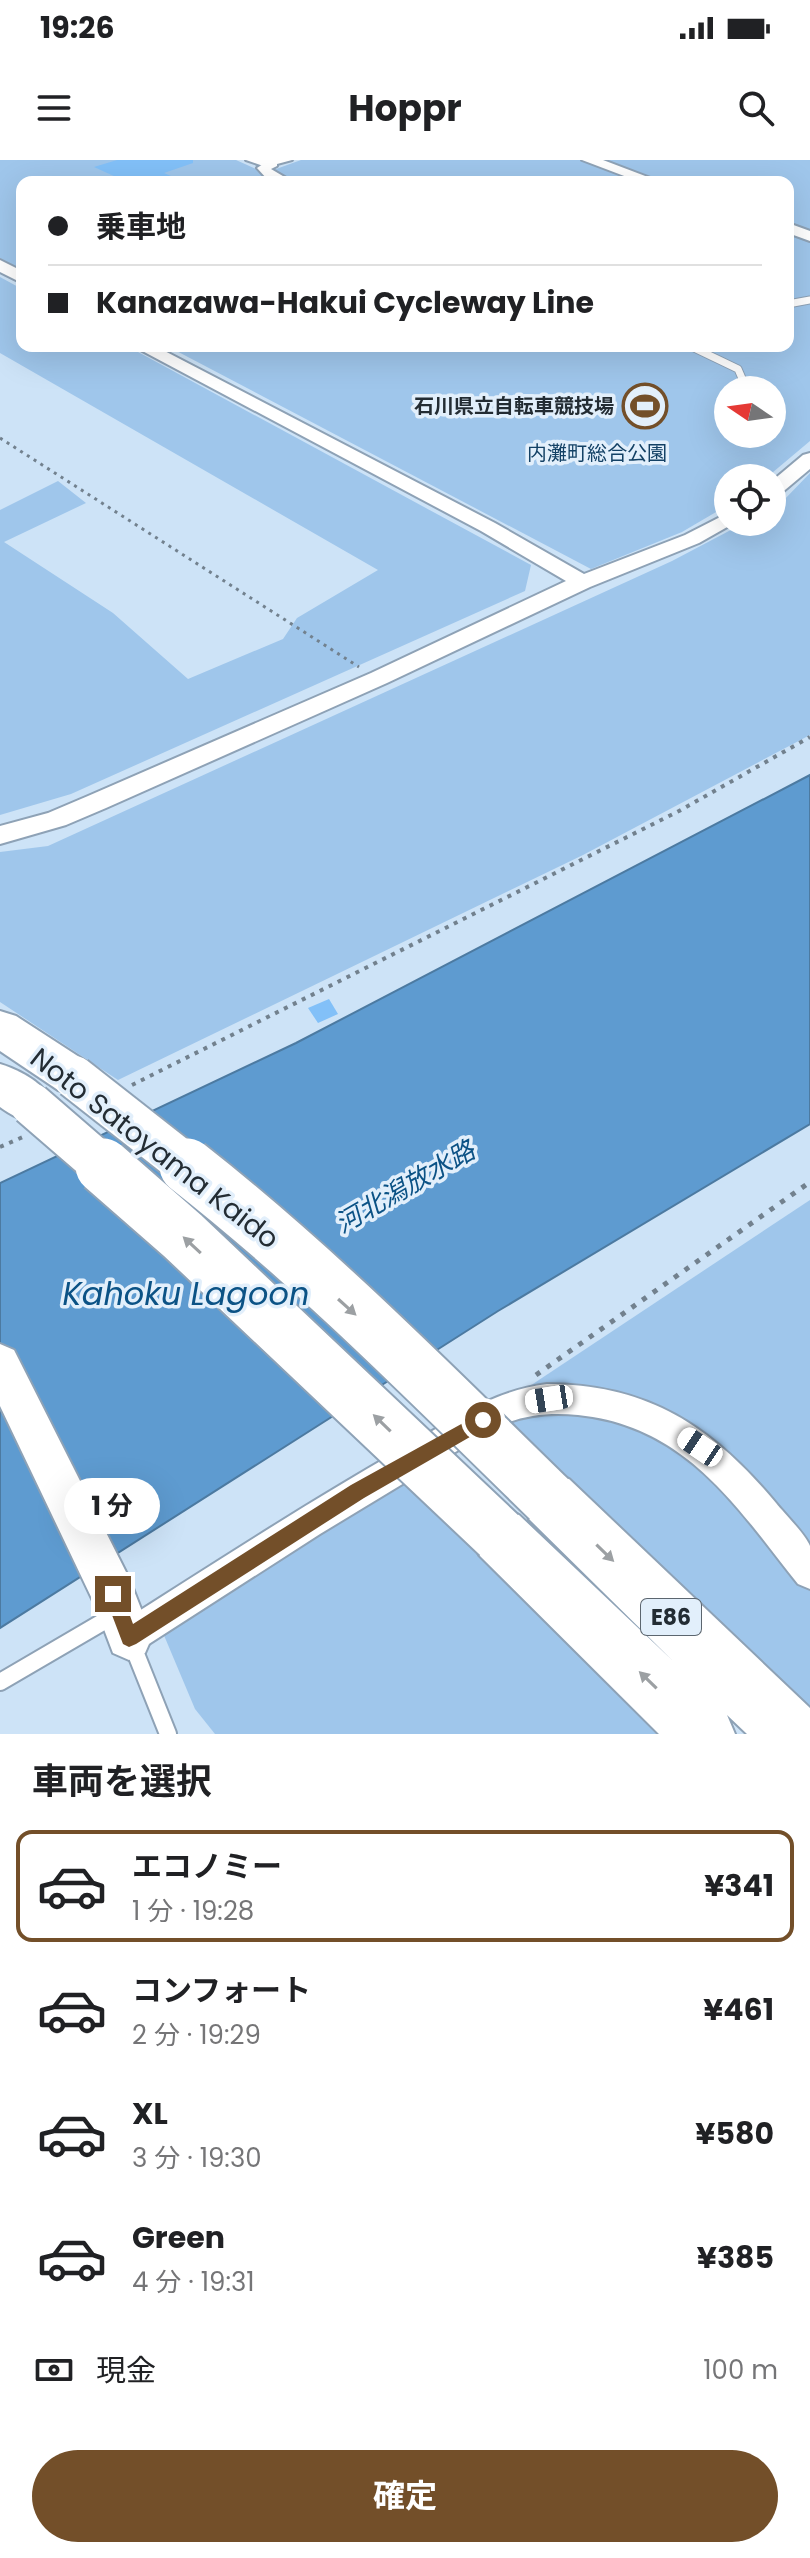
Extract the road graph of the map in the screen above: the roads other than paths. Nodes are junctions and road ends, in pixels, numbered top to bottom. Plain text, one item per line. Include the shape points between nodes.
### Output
1 (253, 160) edge
2 (589, 160) edge
3 (279, 161) edge
4 (271, 176) edge
5 (635, 176) edge
6 (160, 352) edge
7 (703, 352) edge
8 (741, 376) edge
9 (810, 459) edge
10 (786, 479) edge
11 (714, 527) edge
12 (582, 582) junction
13 (0, 835) edge
14 (0, 1028) edge
15 (19, 1107) edge
16 (0, 1363) edge
17 (810, 1572) edge
18 (120, 1615) junction
19 (0, 1682) edge
20 (168, 1734) edge
21 (704, 1734) edge
22 (792, 1734) edge

1 - 3 street
2 - 5 street
3 - 4 street via 263,168
6 - 12 street
7 - 8 lane via 738,369
9 - 10 street
11 - 12 street
12 - 13 street via 57,819
14 -> 22 highway, Noto Satoyama Kaido / E86, bridge via 97,1084 224,1195 393,1348
21 -> 15 highway, Noto Satoyama Kaido / E86, bridge via 194,1247
16 - 18 main road
17 - 18 street via 728,1474 670,1427 597,1402 549,1399 508,1406
18 - 19 lane
18 - 20 lane

